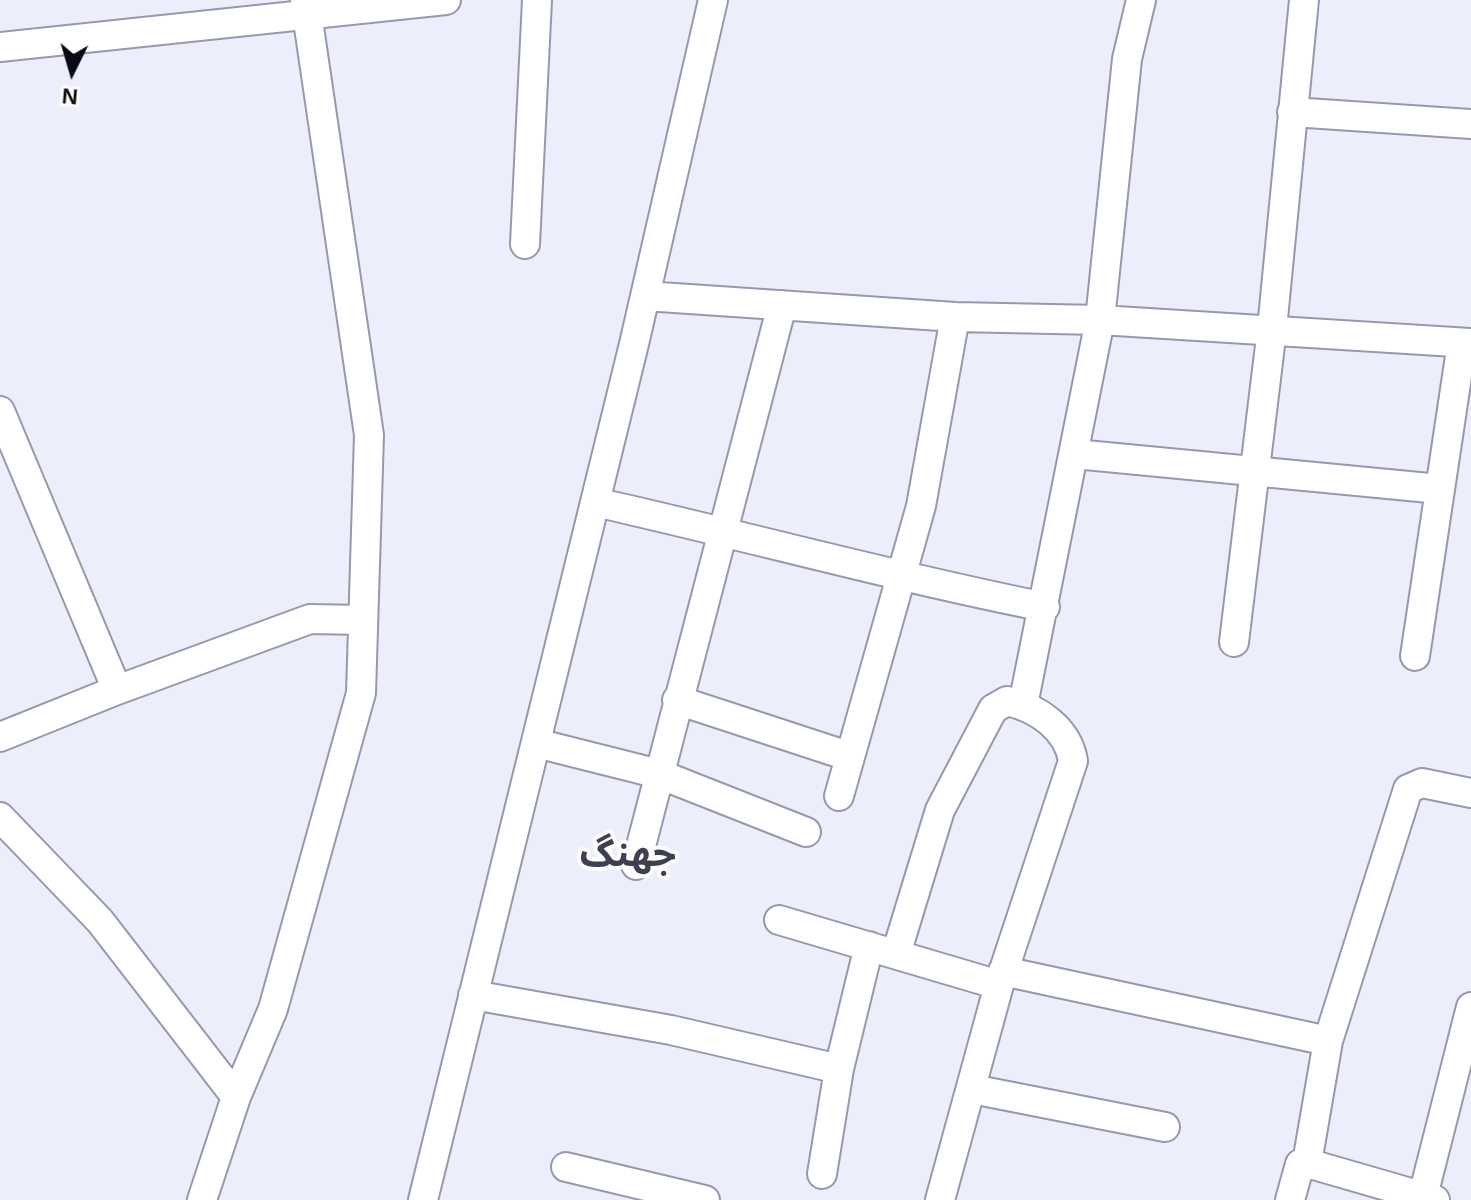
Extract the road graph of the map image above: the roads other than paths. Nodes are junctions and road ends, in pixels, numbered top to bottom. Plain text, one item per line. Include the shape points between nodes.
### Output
1 (446, 0) edge
2 (537, 0) edge
3 (713, 0) edge
4 (1141, 0) edge
5 (1304, 0) edge
6 (306, 7) edge
7 (0, 47) edge
8 (1292, 112) junction
9 (1471, 124) edge
10 (525, 244) dead end
11 (645, 296) junction
12 (782, 305) junction
13 (955, 317) junction
14 (1100, 320) junction
15 (1272, 329) junction
16 (1466, 343) edge
17 (0, 411) edge
18 (1075, 454) junction
19 (1254, 474) junction
20 (1440, 489) junction
21 (595, 502) junction
22 (723, 531) junction
23 (899, 578) junction
24 (1045, 607) junction
25 (363, 620) junction
26 (1234, 642) dead end
27 (1415, 656) dead end
28 (117, 690) junction
29 (677, 700) junction
30 (1023, 705) junction
31 (0, 737) edge
32 (536, 743) junction
33 (848, 756) junction
34 (659, 774) junction
35 (1471, 793) edge
36 (839, 796) dead end
37 (0, 817) edge
38 (806, 832) dead end
39 (636, 865) dead end
40 (779, 920) dead end
41 (882, 950) junction
42 (1001, 978) junction
43 (473, 995) junction
44 (1471, 1007) edge
45 (1328, 1041) junction
46 (839, 1069) junction
47 (972, 1089) junction
48 (236, 1097) junction
49 (1165, 1127) dead end
50 (1307, 1163) junction
51 (566, 1167) dead end
52 (822, 1174) dead end
53 (660, 1196) edge
54 (1429, 1198) edge
55 (202, 1200) edge
56 (423, 1200) edge
57 (705, 1200) edge
58 (940, 1200) edge
59 (1290, 1200) edge

1 - 6 street
2 - 10 street
3 - 11 street
4 - 14 street via 1127,59
5 - 8 street
6 - 7 street
6 - 25 street via 369,435
8 - 9 street
8 - 15 street
11 - 12 street
11 - 21 street
12 - 13 street
12 - 22 street
13 - 14 street
13 - 23 street via 925,484
14 - 15 street
14 - 18 street
15 - 16 street
15 - 19 street
16 - 20 street
17 - 28 street
18 - 19 street
18 - 24 street
19 - 20 street
19 - 26 street
20 - 27 street
21 - 22 street
21 - 32 street
22 - 23 street
22 - 29 street
23 - 24 street
23 - 33 street
24 - 30 street
25 - 28 street via 310,619
25 - 48 street via 361,693 273,1009
28 - 31 street
29 - 33 street
29 - 34 street
30 - 41 street via 1007,701 993,709 940,810
30 - 42 street via 1065,734 1073,761
32 - 34 street
32 - 43 street
33 - 36 street
34 - 38 street
34 - 39 street
35 - 45 street via 1422,783 1408,789
37 - 48 street via 100,921
40 - 41 street
41 - 42 street
41 - 46 street
42 - 45 street
42 - 47 street
43 - 46 street via 671,1030
43 - 56 street
44 - 54 street
45 - 50 street
46 - 52 street
47 - 49 street
47 - 58 street
48 - 55 street
50 - 54 street
50 - 59 street via 1297,1169
51 - 53 street
53 - 57 street

